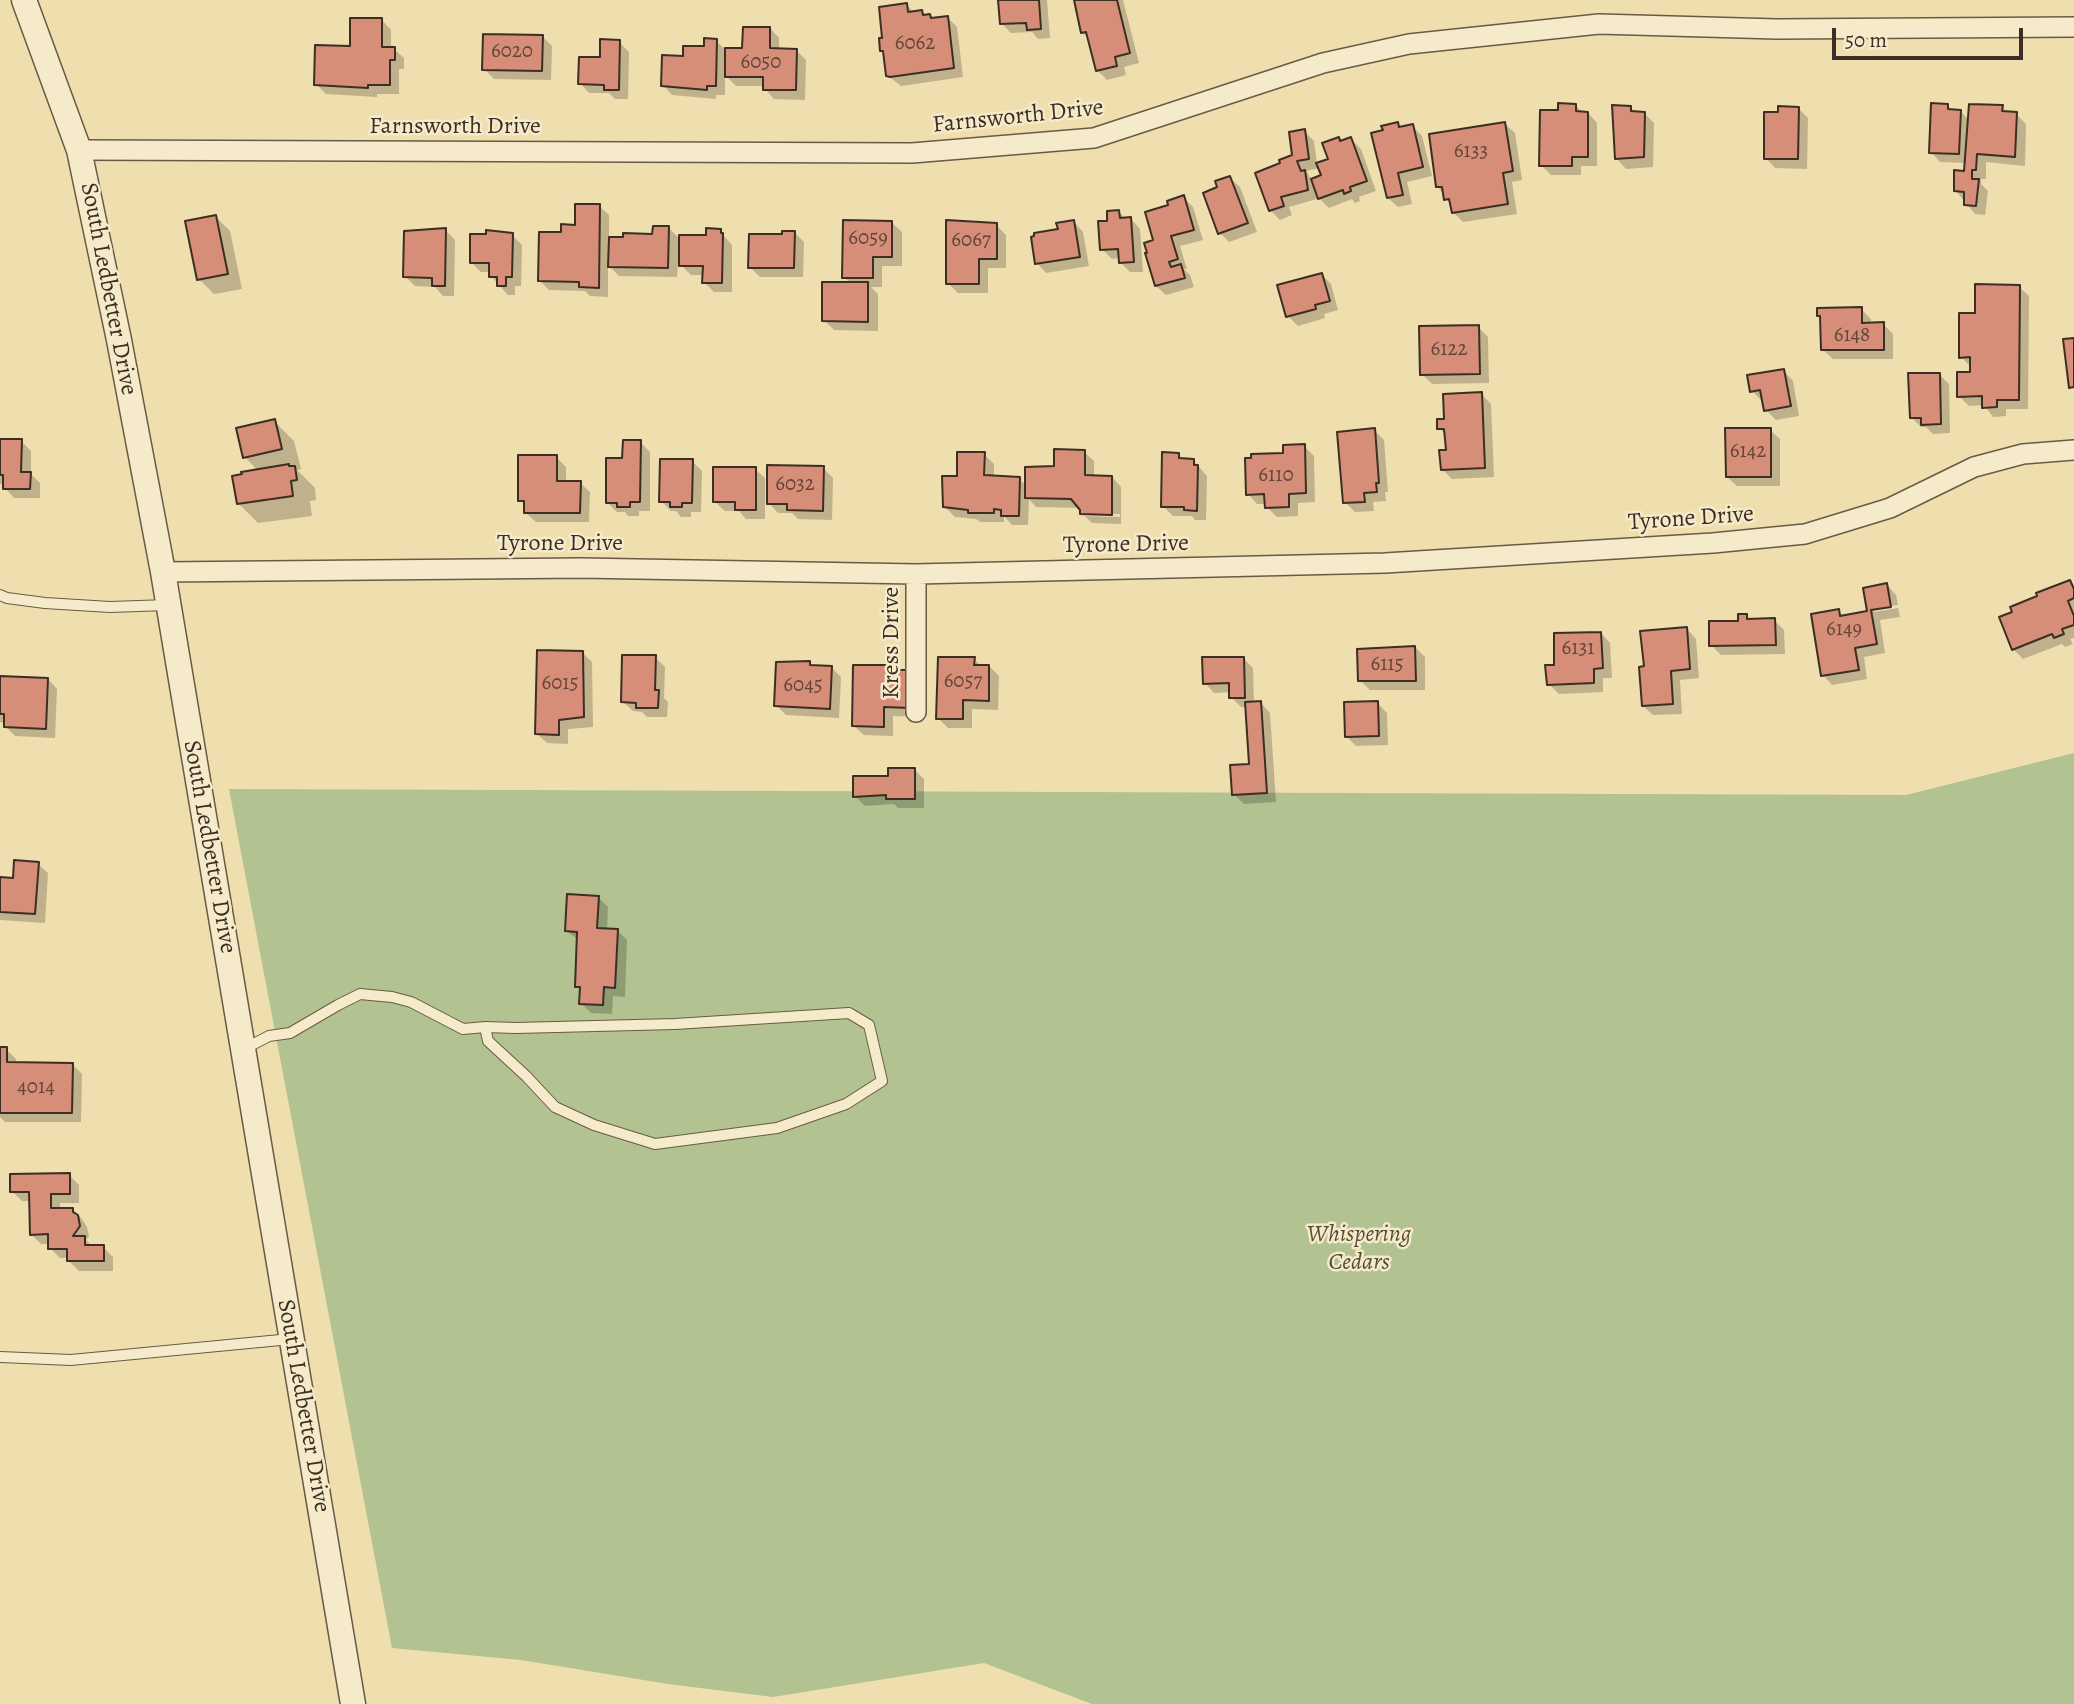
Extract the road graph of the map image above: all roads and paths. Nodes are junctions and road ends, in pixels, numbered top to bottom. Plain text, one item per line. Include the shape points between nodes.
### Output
1 (24, 0) edge
2 (2074, 27) edge
3 (79, 150) junction
4 (2074, 450) edge
5 (163, 572) junction
6 (916, 574) junction
7 (0, 595) edge
8 (169, 605) junction
9 (916, 712) dead end
10 (485, 1027) junction
11 (243, 1049) junction
12 (291, 1339) junction
13 (0, 1357) edge
14 (353, 1704) edge

1 - 3 street, South Ledbetter Drive
2 - 3 street, Farnsworth Drive via 1777,29 1599,24 1409,44 1323,63 1094,138 912,153
3 - 5 street, South Ledbetter Drive
4 - 6 street, Tyrone Drive via 2023,454 1974,467 1890,508 1805,534 1713,544 1385,562
5 - 6 street, Tyrone Drive via 581,568
5 - 8 street, South Ledbetter Drive
6 - 9 street, Kress Drive
7 - 8 lane via 58,604
8 - 11 street, South Ledbetter Drive
10 - 10 lane via 675,1024 849,1013 869,1025 882,1081 846,1104 777,1128 655,1144 555,1107 488,1041
10 - 11 lane via 463,1029 411,1002 360,994 290,1033 269,1036
11 - 12 street, South Ledbetter Drive
12 - 13 lane via 71,1360
12 - 14 street, South Ledbetter Drive

